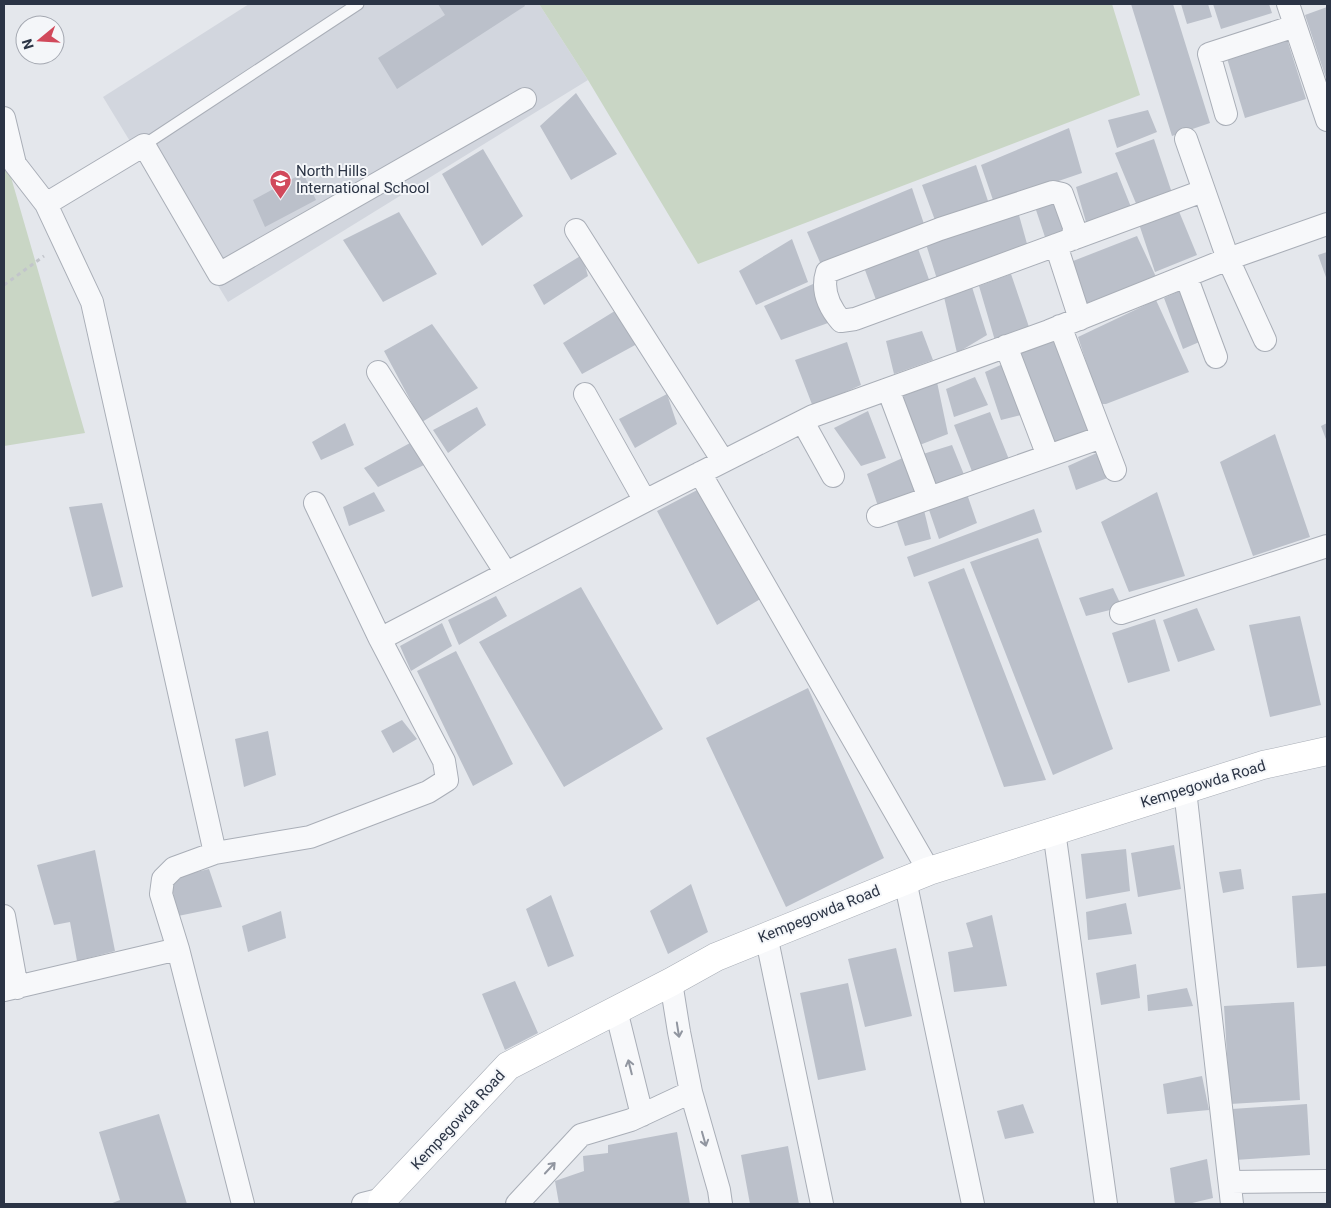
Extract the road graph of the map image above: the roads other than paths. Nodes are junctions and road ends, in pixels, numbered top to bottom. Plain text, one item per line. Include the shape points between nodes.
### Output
1 (358, 4) edge
2 (1291, 10) edge
3 (526, 99) dead end
4 (1226, 114) dead end
5 (4, 118) edge
6 (1327, 120) edge
7 (1186, 138) dead end
8 (144, 145) junction
9 (1203, 190) junction
10 (46, 204) junction
11 (1327, 224) edge
12 (576, 230) dead end
13 (1064, 242) junction
14 (1228, 259) junction
15 (1186, 276) junction
16 (1070, 323) junction
17 (1265, 340) dead end
18 (1006, 346) junction
19 (1216, 357) dead end
20 (378, 372) dead end
21 (888, 389) junction
22 (585, 394) dead end
23 (803, 422) junction
24 (1102, 437) junction
25 (1048, 456) junction
26 (723, 461) junction
27 (1115, 470) dead end
28 (700, 473) junction
29 (833, 476) dead end
30 (929, 498) junction
31 (645, 501) junction
32 (315, 502) dead end
33 (878, 516) dead end
34 (1327, 546) edge
35 (506, 573) junction
36 (1121, 613) dead end
37 (380, 638) junction
38 (1327, 751) edge
39 (1185, 790) junction
40 (1054, 831) junction
41 (215, 853) junction
42 (917, 875) junction
43 (4, 916) edge
44 (766, 935) junction
45 (178, 949) junction
46 (671, 982) junction
47 (10, 989) edge
48 (616, 1010) junction
49 (691, 1092) junction
50 (642, 1115) junction
51 (1327, 1181) edge
52 (1231, 1182) junction
53 (376, 1202) edge
54 (243, 1204) edge
55 (517, 1204) edge
56 (720, 1204) edge
57 (822, 1204) edge
58 (973, 1204) edge
59 (1106, 1204) edge
60 (1232, 1204) edge

1 - 8 lane
2 - 4 street via 1209,54
2 - 6 street
3 - 8 street via 219,274
5 - 10 street via 15,164
7 - 9 street
8 - 10 street
9 - 13 street
9 - 14 street
10 - 41 street via 92,302
11 - 14 street
12 - 26 street
13 - 13 street via 855,319 841,321 827,298 823,283 826,272 940,228 1054,192 1062,194 1074,227
13 - 16 street
14 - 15 street
14 - 17 street
15 - 16 street
15 - 19 street
16 - 18 street
16 - 24 street
18 - 21 street
18 - 25 street
20 - 35 street
21 - 23 street
21 - 30 street
22 - 31 street
23 - 26 street
23 - 29 street
24 - 25 street
24 - 27 street
25 - 30 street
26 - 28 street
28 - 31 street
28 - 42 street
30 - 33 street
31 - 35 street
32 - 37 street
34 - 36 street
35 - 37 street
37 - 41 street via 444,761 447,780 428,792 310,837
38 - 39 street, Kempegowda Road via 1263,765
39 - 40 street, Kempegowda Road
39 - 52 street
40 - 42 street, Kempegowda Road
40 - 59 street
41 - 45 street via 174,868 163,878 161,894
42 - 44 street, Kempegowda Road
42 - 58 street
43 - 47 street
44 - 46 street, Kempegowda Road
44 - 57 street
45 - 47 street
45 - 54 street
46 - 48 street, Kempegowda Road
46 -> 49 street
50 -> 48 street
48 - 53 street, Kempegowda Road via 508,1066
49 - 50 street
49 -> 56 street via 719,1190
55 -> 50 street via 581,1135
51 - 52 street
52 - 60 street

